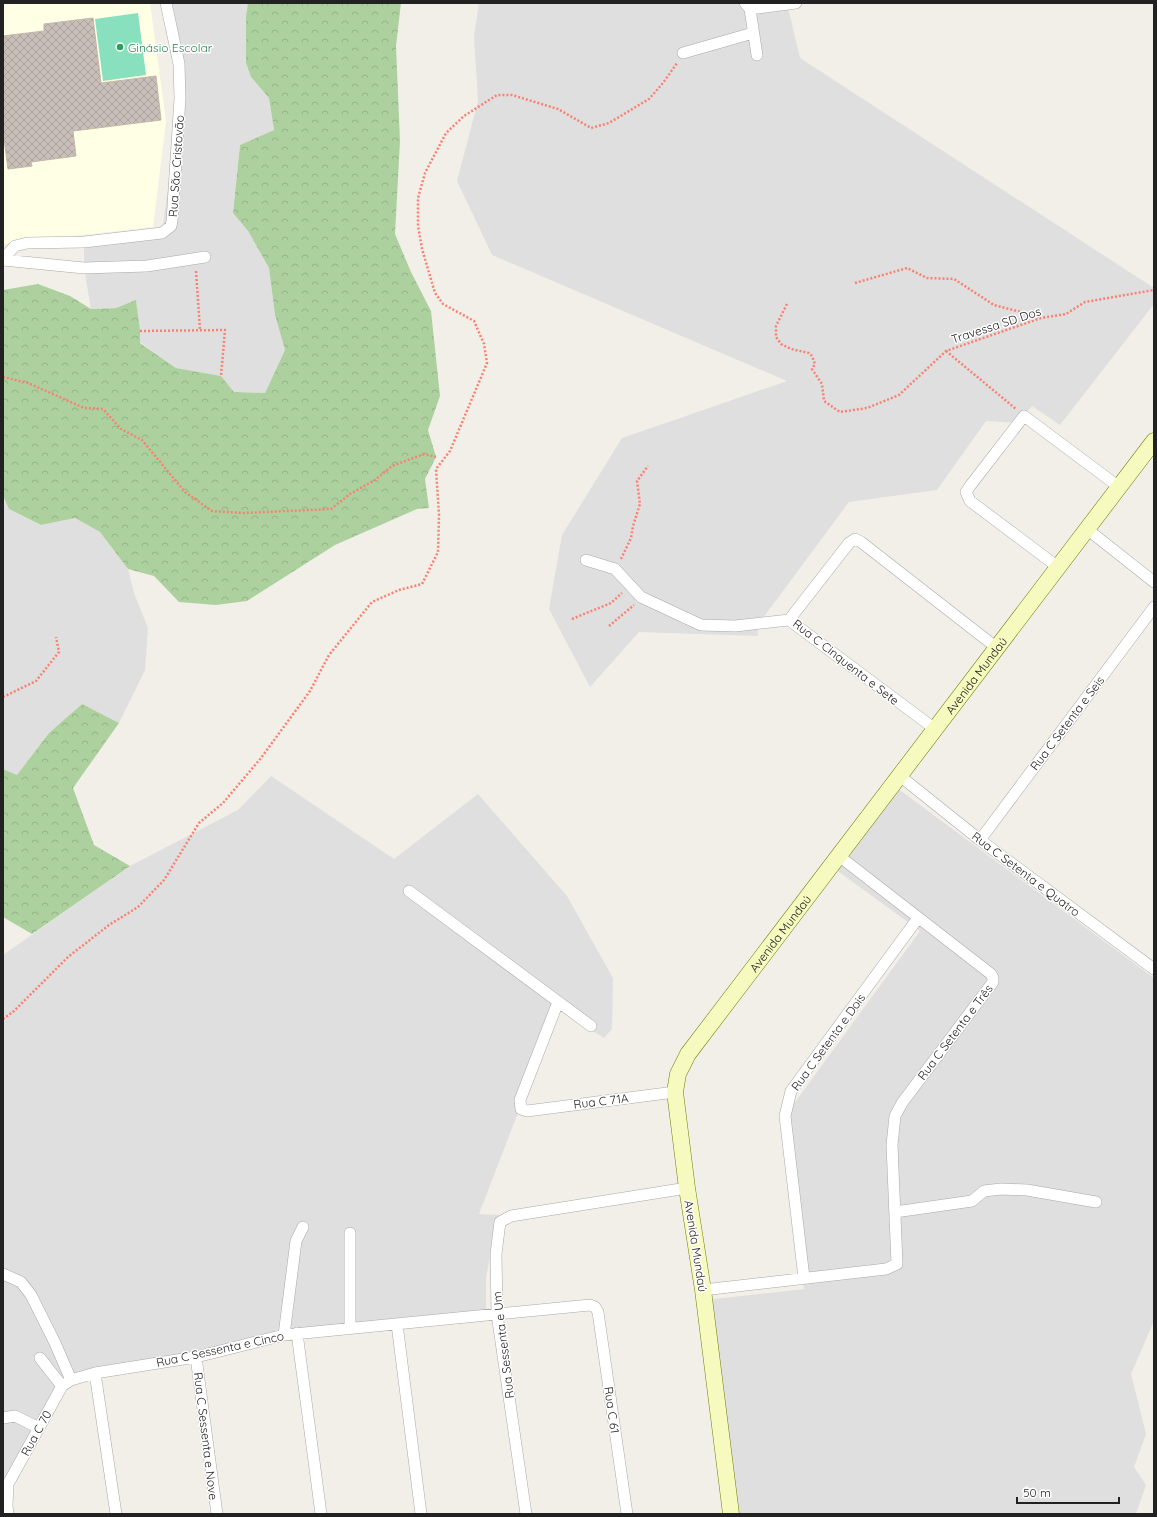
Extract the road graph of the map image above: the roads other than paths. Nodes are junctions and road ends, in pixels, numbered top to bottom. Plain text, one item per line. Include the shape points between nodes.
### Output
1 (166, 3) edge
2 (796, 3) edge
3 (747, 6) edge
4 (753, 33) junction
5 (683, 53) road end
6 (757, 55) dead end
7 (200, 258) road end
8 (3, 259) edge
9 (1153, 445) edge
10 (1119, 487) junction
11 (1087, 529) junction
12 (586, 560) dead end
13 (1058, 567) junction
14 (1154, 582) edge
15 (1154, 607) edge
16 (789, 620) junction
17 (997, 648) junction
18 (935, 729) junction
19 (900, 776) junction
20 (980, 840) junction
21 (839, 856) junction
22 (409, 891) dead end
23 (918, 918) junction
24 (1154, 969) edge
25 (558, 1002) junction
26 (591, 1026) dead end
27 (675, 1092) junction
28 (687, 1188) junction
29 (1096, 1202) dead end
30 (895, 1212) junction
31 (303, 1227) dead end
32 (350, 1233) dead end
33 (3, 1274) edge
34 (804, 1278) junction
35 (703, 1290) junction
36 (596, 1306) joint
37 (497, 1314) junction
38 (397, 1324) junction
39 (350, 1328) junction
40 (297, 1333) junction
41 (284, 1335) junction
42 (196, 1357) junction
43 (40, 1358) dead end
44 (95, 1373) junction
45 (66, 1383) junction
46 (3, 1418) edge
47 (39, 1428) junction
48 (5, 1484) edge
49 (6, 1509) edge
50 (116, 1514) edge
51 (217, 1514) edge
52 (321, 1514) edge
53 (421, 1514) edge
54 (526, 1514) edge
55 (627, 1514) edge
56 (731, 1514) edge

1 - 8 street, Rua São Cristovão via 179,64 180,98 171,226 162,233 84,242 27,243 15,246
2 - 3 street
3 - 4 street
4 - 5 street
4 - 6 street
7 - 8 street via 147,266 84,268
9 - 10 street, Avenida Mundaú
10 - 11 street, Avenida Mundaú
10 - 13 street via 1024,416 966,492 970,501
11 - 13 street, Avenida Mundaú
11 - 14 street
12 - 16 street via 616,569 641,597 701,625 735,626
13 - 17 street, Avenida Mundaú
15 - 20 street, Rua C Setenta e Seis
16 - 17 street, Rua C Cinquenta e Sete via 849,543 855,539
16 - 18 street, Rua C Cinquenta e Sete
17 - 18 street, Avenida Mundaú
18 - 19 street, Avenida Mundaú
19 - 20 street, Rua C Setenta e Quatro
19 - 21 street, Avenida Mundaú
20 - 24 street, Rua C Setenta e Quatro
21 - 23 street, Rua C Setenta e Três
21 - 27 street, Avenida Mundaú via 688,1054 678,1074
22 - 25 street
23 - 30 street, Rua C Setenta e Três via 994,978 895,1116 892,1145
23 - 34 street, Rua C Setenta e Dois via 791,1091 785,1116
25 - 26 street
25 - 27 street, Rua C 71A via 520,1100 521,1109 527,1111
27 - 28 street, Avenida Mundaú
28 - 35 street, Avenida Mundaú
28 - 37 street, Rua Sessenta e Um via 510,1216 500,1222 496,1254
29 - 30 street via 1027,1190 1001,1189 984,1191 972,1202
30 - 34 street, Rua C Setenta e Três via 897,1264 886,1269
31 - 41 street via 296,1241
32 - 39 street
33 - 45 street via 21,1282 31,1295 55,1343
34 - 35 street
35 - 56 street, Avenida Mundaú
36 - 37 street, Rua C Sessenta e Cinco via 590,1304
36 - 55 street, Rua C 61
37 - 38 street, Rua C Sessenta e Cinco
37 - 54 street, Rua Sessenta e Um
38 - 39 street, Rua C Sessenta e Cinco
38 - 53 street
39 - 40 street, Rua C Sessenta e Cinco
40 - 41 street, Rua C Sessenta e Cinco
40 - 52 street, Rua C Sessenta e Cinco
41 - 42 street, Rua C Sessenta e Cinco
42 - 44 street, Rua C Sessenta e Cinco
42 - 51 street, Rua C Sessenta e Nove
43 - 45 street
44 - 45 street
44 - 50 street
45 - 47 street, Rua C 70
46 - 47 street via 15,1416
47 - 48 street, Rua C 70
48 - 49 street, Rua C 70

